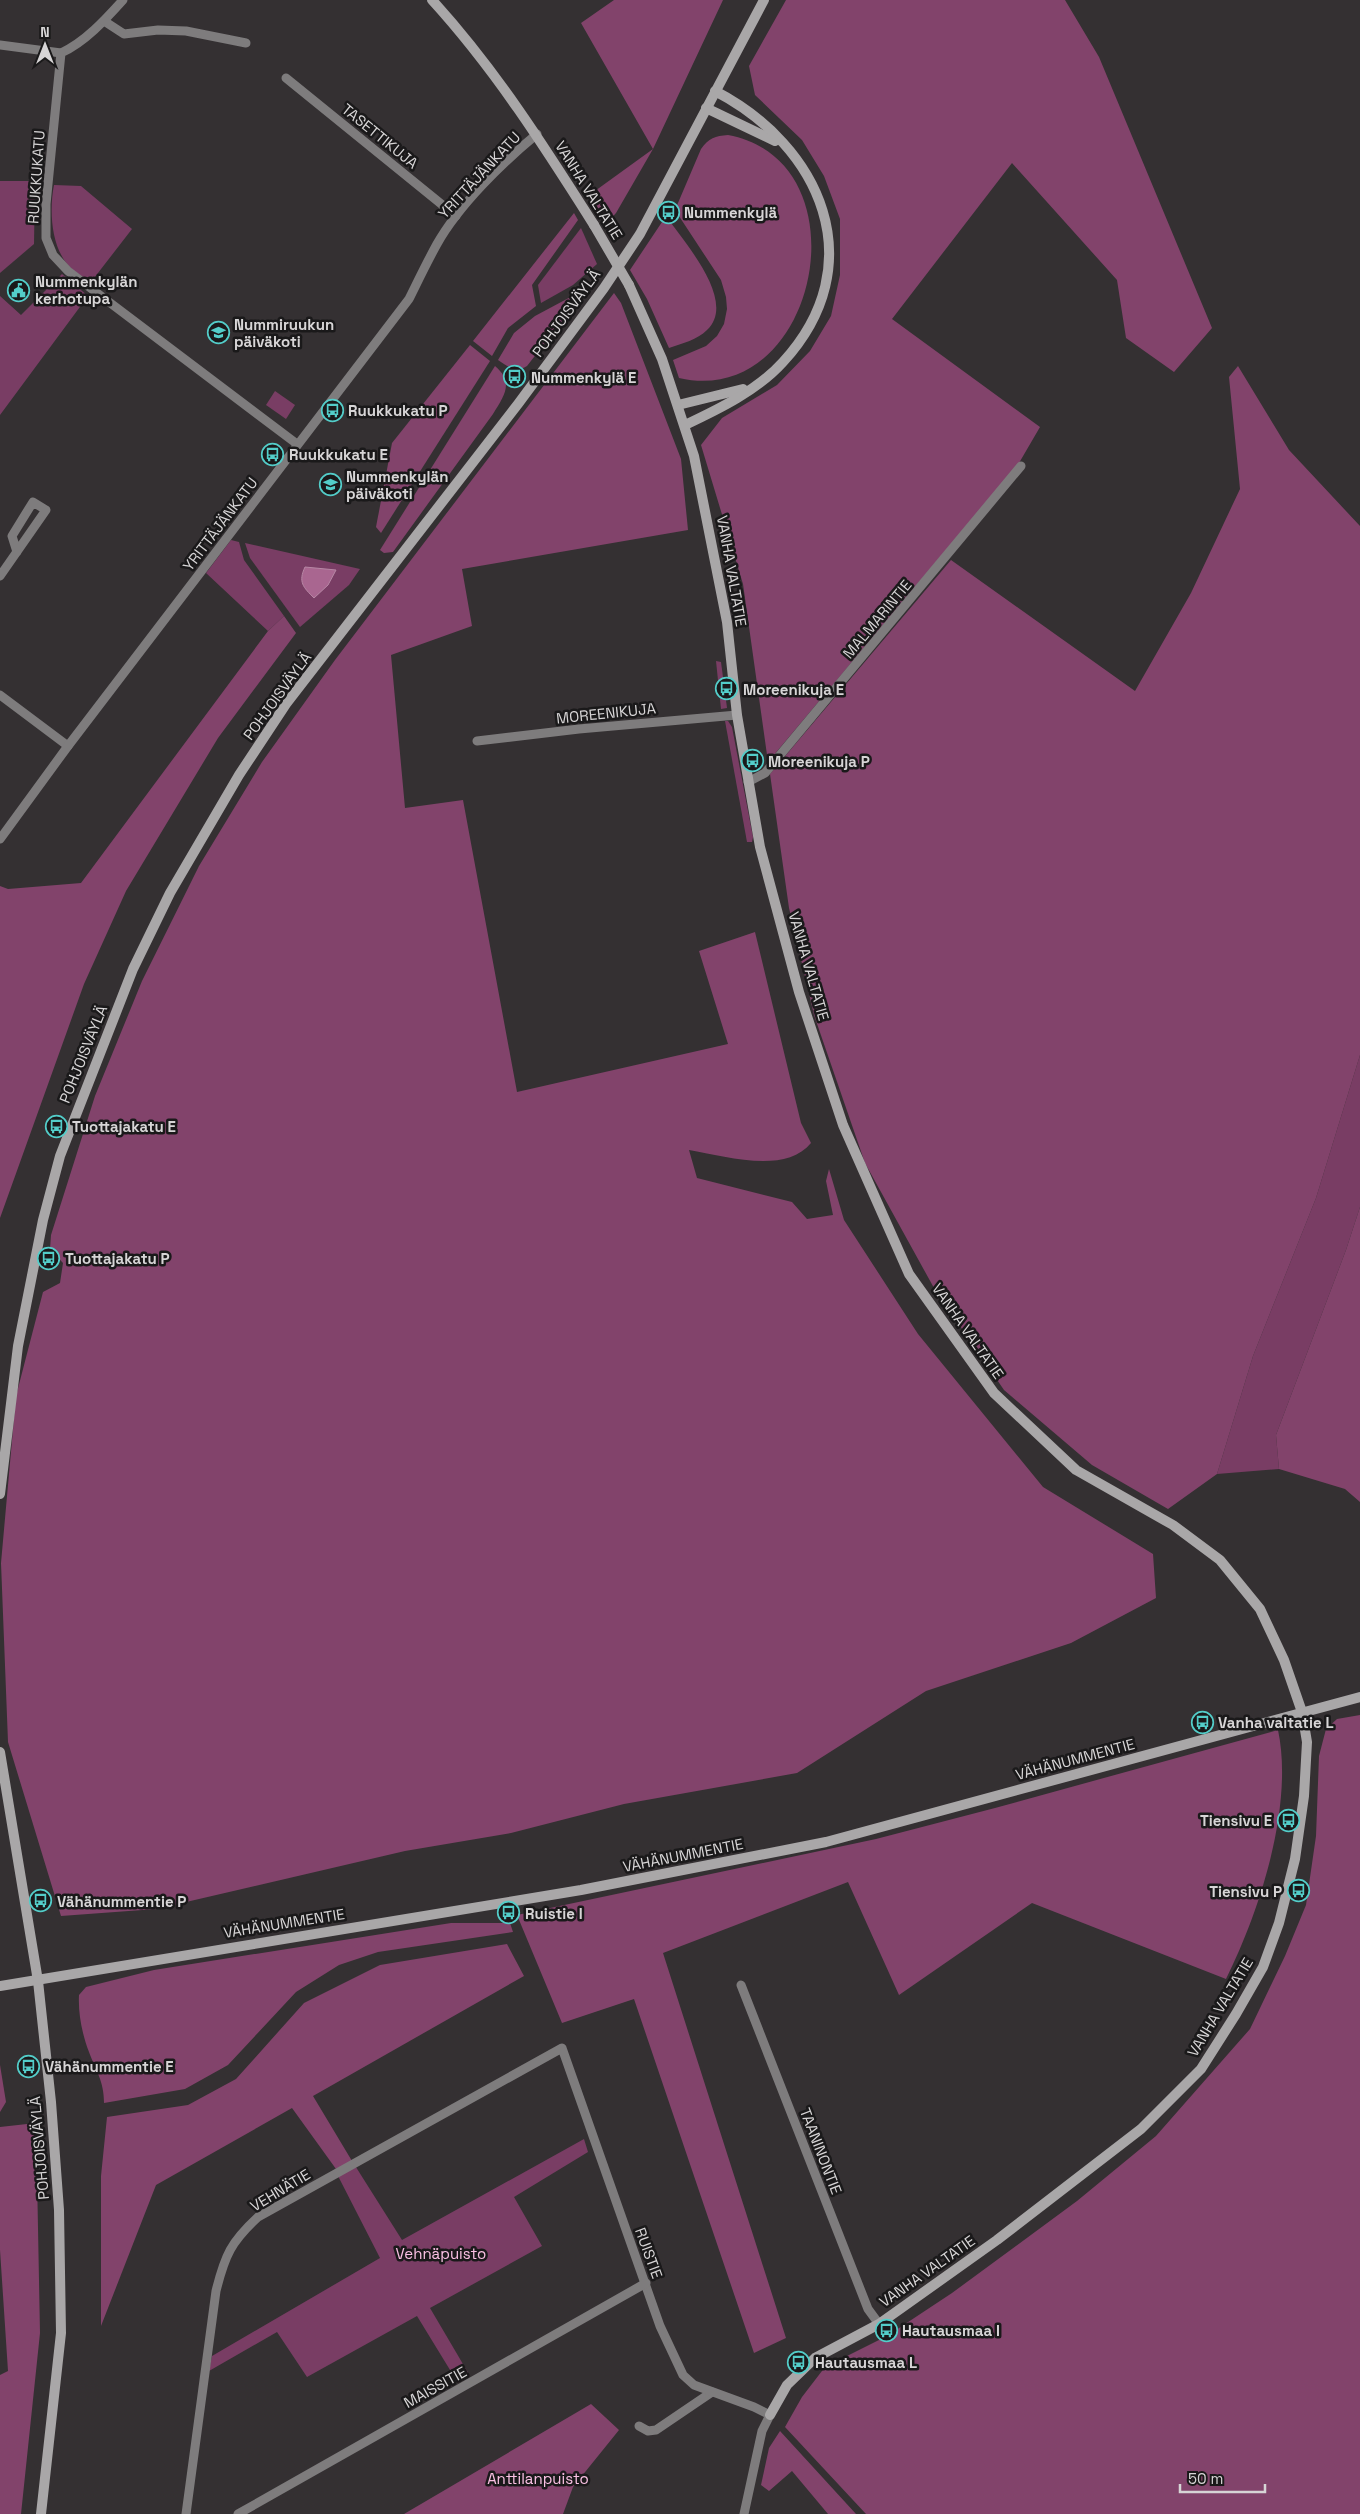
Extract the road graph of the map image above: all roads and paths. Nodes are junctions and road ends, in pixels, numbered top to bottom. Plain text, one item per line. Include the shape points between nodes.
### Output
1 (122, 0) edge
2 (432, 0) edge
3 (764, 0) edge
4 (104, 22) junction
5 (246, 43) dead end
6 (0, 45) edge
7 (61, 53) junction
8 (286, 78) dead end
9 (715, 91) junction
10 (706, 108) junction
11 (537, 134) junction
12 (791, 154) junction
13 (456, 216) junction
14 (764, 380) junction
15 (678, 405) junction
16 (685, 425) junction
17 (298, 444) junction
18 (1021, 466) dead end
19 (17, 552) junction
20 (0, 576) edge
21 (0, 695) edge
22 (737, 715) junction
23 (478, 741) dead end
24 (68, 746) junction
25 (748, 782) junction
26 (0, 839) edge
27 (0, 1494) edge
28 (1360, 1698) edge
29 (1302, 1712) junction
30 (0, 1752) edge
31 (38, 1981) junction
32 (741, 1985) dead end
33 (0, 1986) edge
34 (562, 2048) joint
35 (646, 2283) junction
36 (878, 2324) junction
37 (712, 2392) junction
38 (770, 2416) junction
39 (639, 2426) dead end
40 (42, 2514) edge
41 (186, 2514) edge
42 (238, 2514) edge
43 (744, 2514) edge

1 - 4 street
2 - 11 street, VANHA VALTATIE via 463,34
3 - 9 street, POHJOISVÄYLÄ
4 - 5 street via 124,34 186,31
4 - 7 street via 71,49
6 - 7 street
7 - 17 street, RUUKKUKATU via 46,204 46,238 53,255 82,281
8 - 13 street, TASETTIKUJA
9 - 10 street, POHJOISVÄYLÄ
9 - 12 street via 757,118
10 - 12 street via 769,138
10 - 27 street, POHJOISVÄYLÄ via 644,227 604,288 286,704 238,776 170,893 133,969 60,1156 43,1220 18,1346
11 - 13 street, YRITTÄJÄNKATU
11 - 15 street, VANHA VALTATIE, bridge via 629,285 662,359
12 - 14 street via 814,186 823,207 829,232 827,278 811,324 783,362
13 - 17 street, YRITTÄJÄNKATU via 437,243 409,299
14 - 15 street via 731,393
14 - 16 street
15 - 16 street, VANHA VALTATIE
16 - 22 street, VANHA VALTATIE via 703,496 727,622
17 - 24 street, YRITTÄJÄNKATU
18 - 25 street, MALMARINTIE via 765,773
19 - 19 street via 46,510 33,502 12,536
19 - 20 street
21 - 24 street
22 - 23 street, MOREENIKUJA
22 - 25 street, VANHA VALTATIE
24 - 26 street, YRITTÄJÄNKATU
25 - 29 street, VANHA VALTATIE via 760,847 799,992 844,1125 909,1274 994,1393 1076,1470 1173,1525 1220,1560 1260,1610 1284,1660
28 - 29 street, VÄHÄNUMMENTIE
29 - 31 street, VÄHÄNUMMENTIE via 816,1844 581,1890
29 - 36 street, VANHA VALTATIE via 1307,1742 1304,1796 1286,1899 1263,1967 1201,2069 1134,2134 1004,2235
30 - 31 street, POHJOISVÄYLÄ
31 - 33 street, VÄHÄNUMMENTIE
31 - 40 street, POHJOISVÄYLÄ via 60,2210 61,2334
32 - 36 street, TAANINONTIE via 868,2309
34 - 35 street, RUISTIE
34 - 41 street, VEHNÄTIE via 258,2217 237,2237 223,2262 216,2291
35 - 37 street, RUISTIE via 660,2326 683,2375 694,2385
35 - 42 street, MAISSITIE
36 - 38 street, VANHA VALTATIE via 816,2358 787,2385
37 - 38 street, RUISTIE
37 - 39 street via 656,2430 648,2432
38 - 43 street via 762,2431

